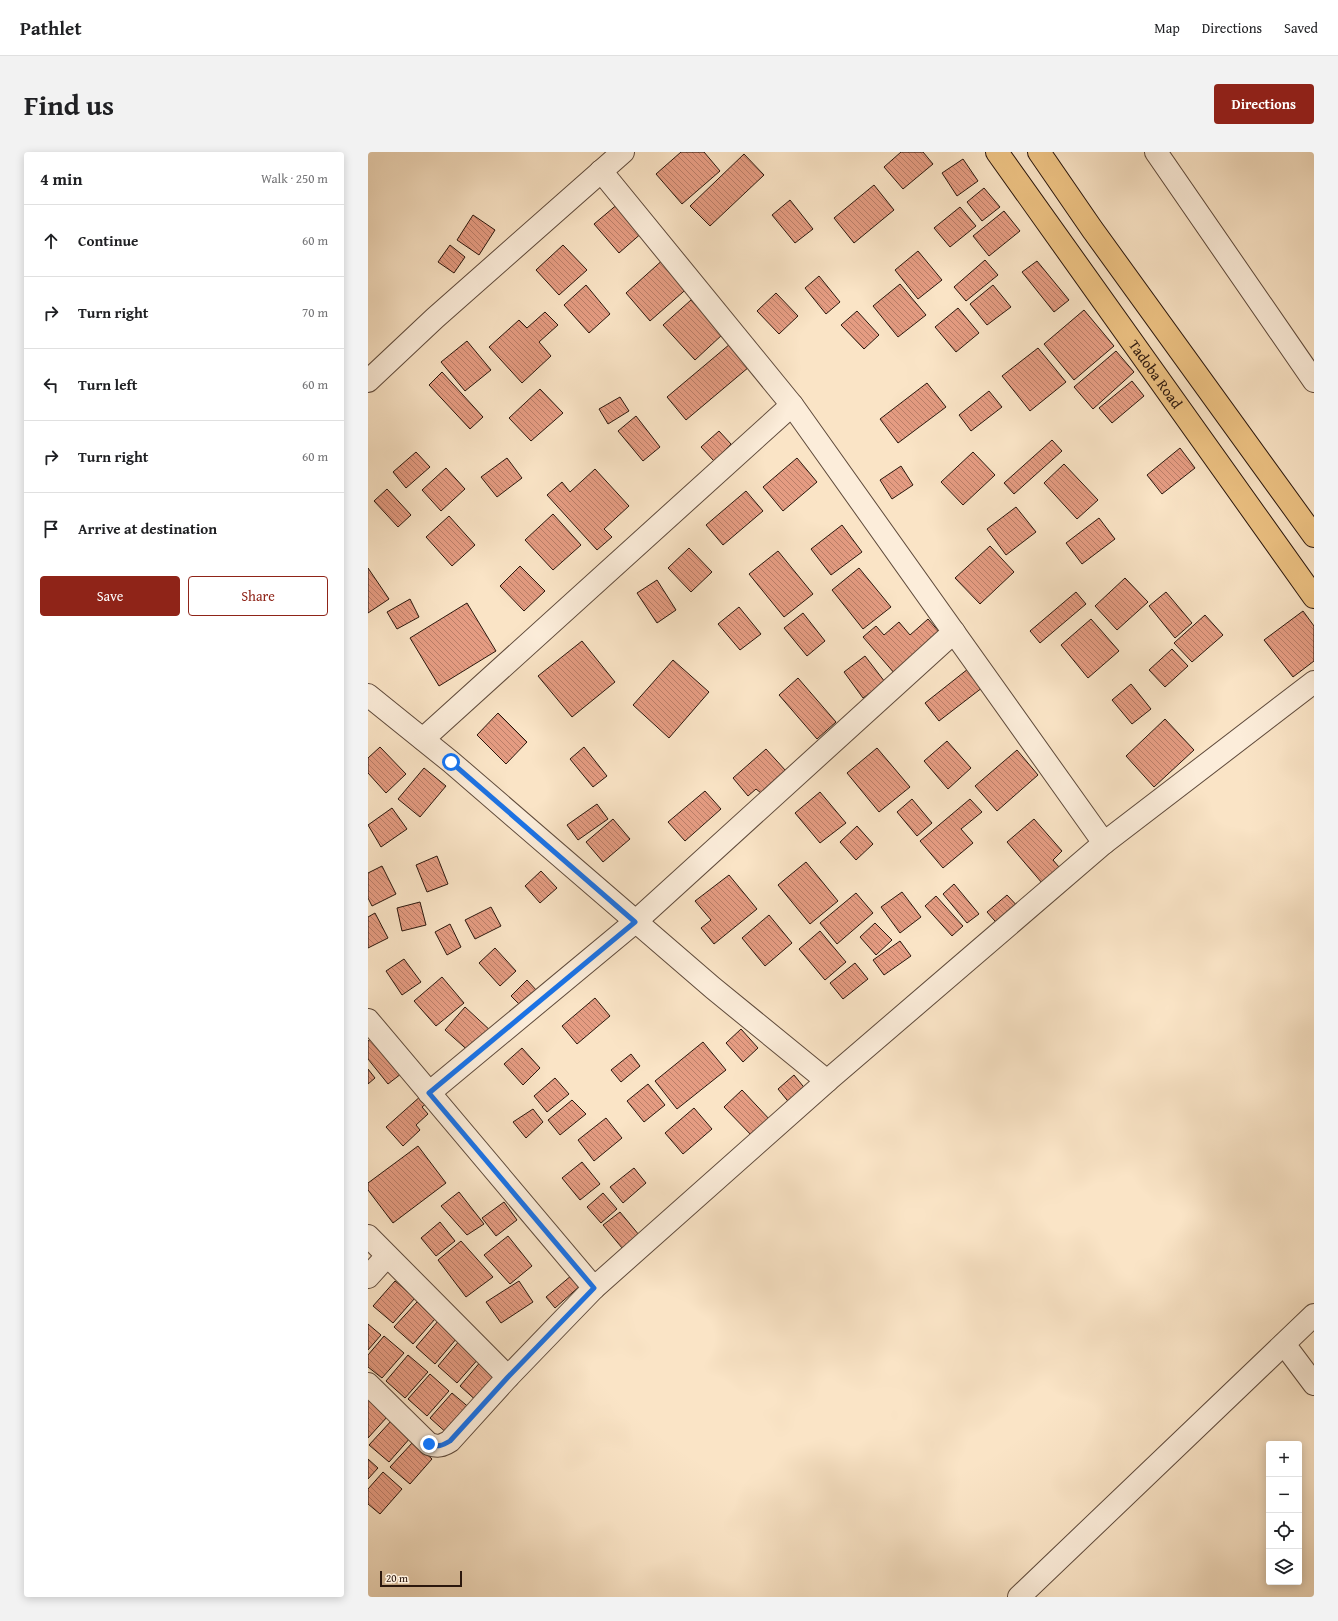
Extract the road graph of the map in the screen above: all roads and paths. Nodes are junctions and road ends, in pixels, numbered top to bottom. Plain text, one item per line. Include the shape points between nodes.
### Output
1 (623, 152) edge
2 (997, 152) edge
3 (1039, 152) edge
4 (1156, 152) edge
5 (601, 171) junction
6 (368, 381) edge
7 (1314, 381) edge
8 (792, 405) junction
9 (1314, 536) edge
10 (1314, 597) edge
11 (954, 632) junction
12 (1314, 682) edge
13 (368, 695) edge
14 (423, 739) junction
15 (1104, 843) junction
16 (635, 922) junction
17 (368, 1020) edge
18 (827, 1081) junction
19 (429, 1093) junction
20 (368, 1236) edge
21 (387, 1256) junction
22 (368, 1277) edge
23 (594, 1288) junction
24 (1314, 1314) edge
25 (1284, 1344) junction
26 (508, 1377) junction
27 (368, 1384) edge
28 (1314, 1384) edge
29 (1019, 1597) edge

1 - 5 street
2 - 10 main road, Tadoba Road
3 - 9 main road
4 - 7 street
5 - 6 street
5 - 8 street
8 - 11 street
8 - 14 street
11 - 15 street
11 - 16 street
12 - 15 street
13 - 14 street
14 - 16 street
15 - 18 street
16 - 18 street
16 - 19 street
17 - 19 street
18 - 23 street
19 - 23 street
20 - 21 street
21 - 22 street
21 - 26 street
23 - 26 street
24 - 25 street
25 - 28 street
25 - 29 street
26 - 27 street via 450,1441 442,1446 429,1444

